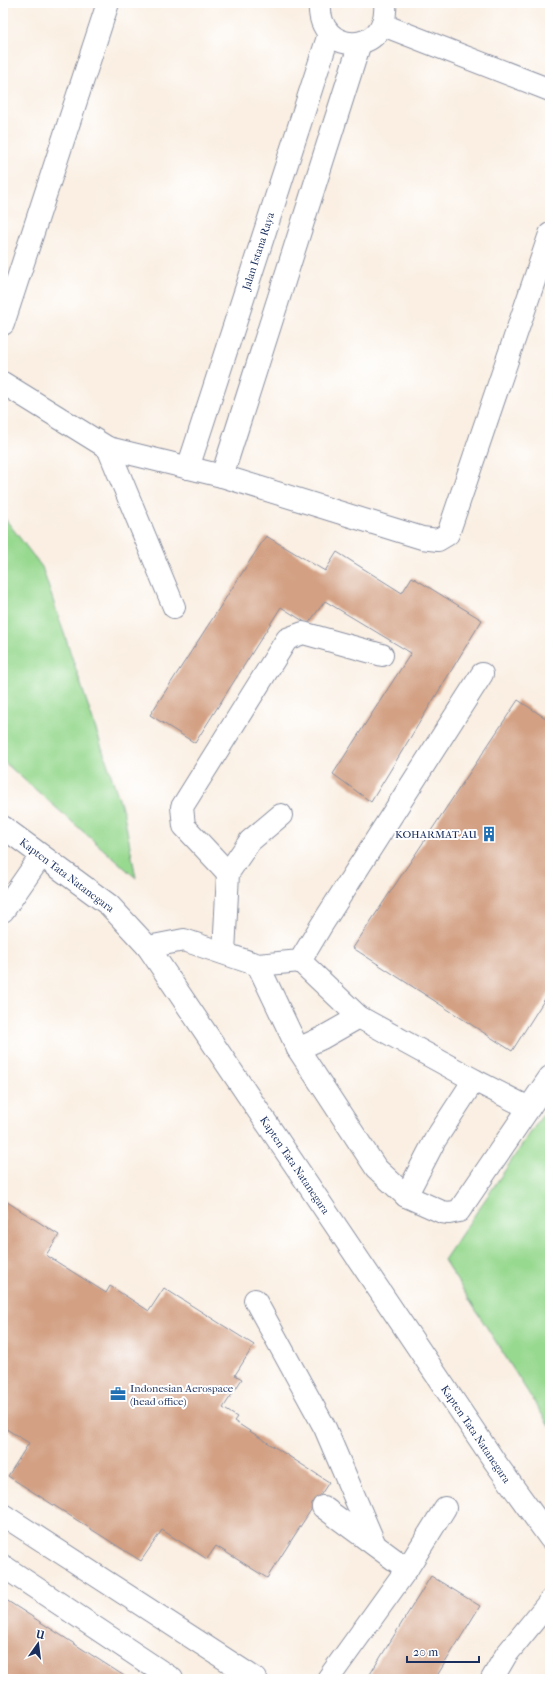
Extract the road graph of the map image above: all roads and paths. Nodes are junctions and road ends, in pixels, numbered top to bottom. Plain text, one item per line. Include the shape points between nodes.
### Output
1 (108, 3) edge
2 (320, 3) edge
3 (385, 3) edge
4 (383, 25) junction
5 (329, 34) junction
6 (360, 44) junction
7 (550, 90) edge
8 (550, 234) edge
9 (3, 324) edge
10 (3, 383) edge
11 (108, 448) junction
12 (188, 468) junction
13 (222, 476) junction
14 (174, 607) dead end
15 (382, 656) dead end
16 (482, 674) dead end
17 (281, 815) dead end
18 (3, 827) edge
19 (41, 856) junction
20 (228, 873) junction
21 (3, 911) edge
22 (148, 947) junction
23 (224, 953) junction
24 (300, 961) junction
25 (258, 965) junction
26 (359, 1017) junction
27 (298, 1049) junction
28 (550, 1077) edge
29 (474, 1080) junction
30 (529, 1108) junction
31 (406, 1196) junction
32 (255, 1300) dead end
33 (323, 1506) dead end
34 (445, 1508) dead end
35 (3, 1515) edge
36 (550, 1538) edge
37 (375, 1545) junction
38 (3, 1566) edge
39 (407, 1569) junction
40 (550, 1601) edge
41 (172, 1679) edge
42 (256, 1679) edge
43 (328, 1679) edge
44 (492, 1679) edge

1 - 9 street
2 - 5 street via 321,20
3 - 4 street
4 - 6 street via 369,40
4 - 7 street
5 - 6 street via 349,44
5 - 12 street, Jalan Istana Raya
6 - 13 street
8 - 13 street via 448,534 438,540 422,538
10 - 11 street
11 - 12 street
11 - 14 street
12 - 13 street
15 - 20 street via 303,633 287,639 182,807 184,826
16 - 24 street
17 - 20 street via 250,841
18 - 19 street, Kapten Tata Natanegara
19 - 21 street
19 - 22 street, Kapten Tata Natanegara via 109,905
20 - 23 street
22 - 23 street via 184,940
22 - 36 street, Kapten Tata Natanegara via 495,1462
23 - 25 street
24 - 25 street
24 - 26 street
25 - 27 street
26 - 27 street
26 - 29 street
27 - 31 street via 376,1168
28 - 30 street
29 - 30 street
29 - 31 street via 435,1140
30 - 31 street via 459,1211 442,1212
32 - 37 street via 325,1428
33 - 37 street
34 - 39 street
35 - 42 street
37 - 39 street
38 - 41 street
39 - 43 street
40 - 44 street via 506,1655

